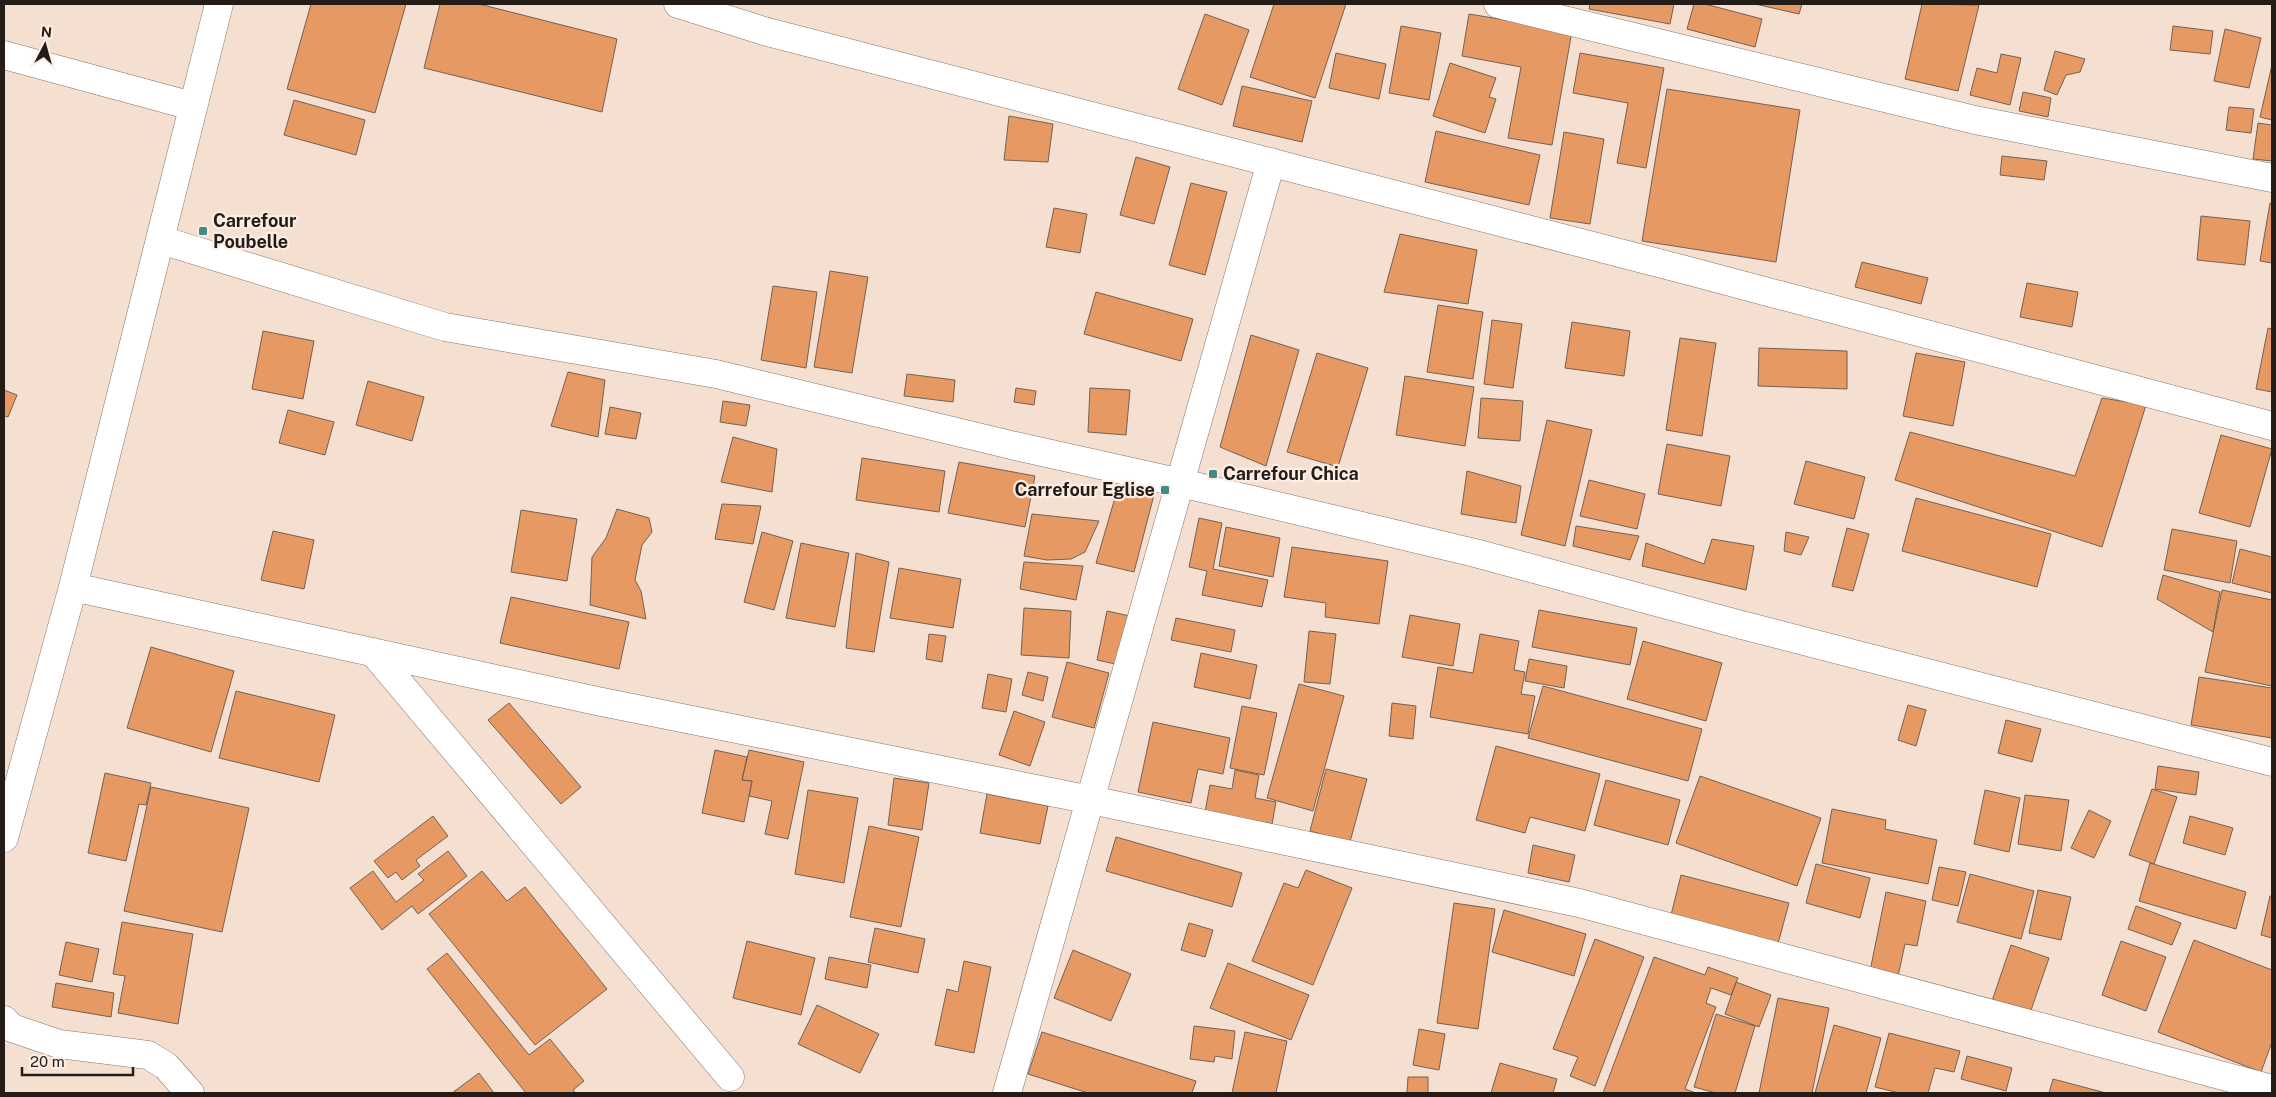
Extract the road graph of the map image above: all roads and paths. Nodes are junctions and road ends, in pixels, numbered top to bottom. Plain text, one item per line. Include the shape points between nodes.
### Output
1 (218, 4) edge
2 (678, 4) edge
3 (1498, 4) edge
4 (4, 56) edge
5 (192, 106) junction
6 (1271, 162) junction
7 (2272, 178) edge
8 (161, 240) junction
9 (2272, 426) edge
10 (1181, 482) junction
11 (73, 587) junction
12 (373, 652) junction
13 (2272, 762) edge
14 (1091, 800) junction
15 (4, 838) edge
16 (4, 1020) edge
17 (730, 1077) dead end
18 (2272, 1089) edge
19 (190, 1093) edge
20 (1008, 1093) edge

1 - 5 street
2 - 6 street via 764,30
3 - 7 street via 1975,120
4 - 5 street
5 - 8 street
6 - 9 street
6 - 10 street
8 - 10 street via 445,327 716,374
8 - 11 street
10 - 13 street via 1475,553 1734,624
10 - 14 street
11 - 12 street
11 - 15 street
12 - 14 street via 597,701
12 - 17 street
14 - 18 street via 1579,904
14 - 20 street
16 - 19 street via 12,1028 59,1044 148,1055 166,1066

